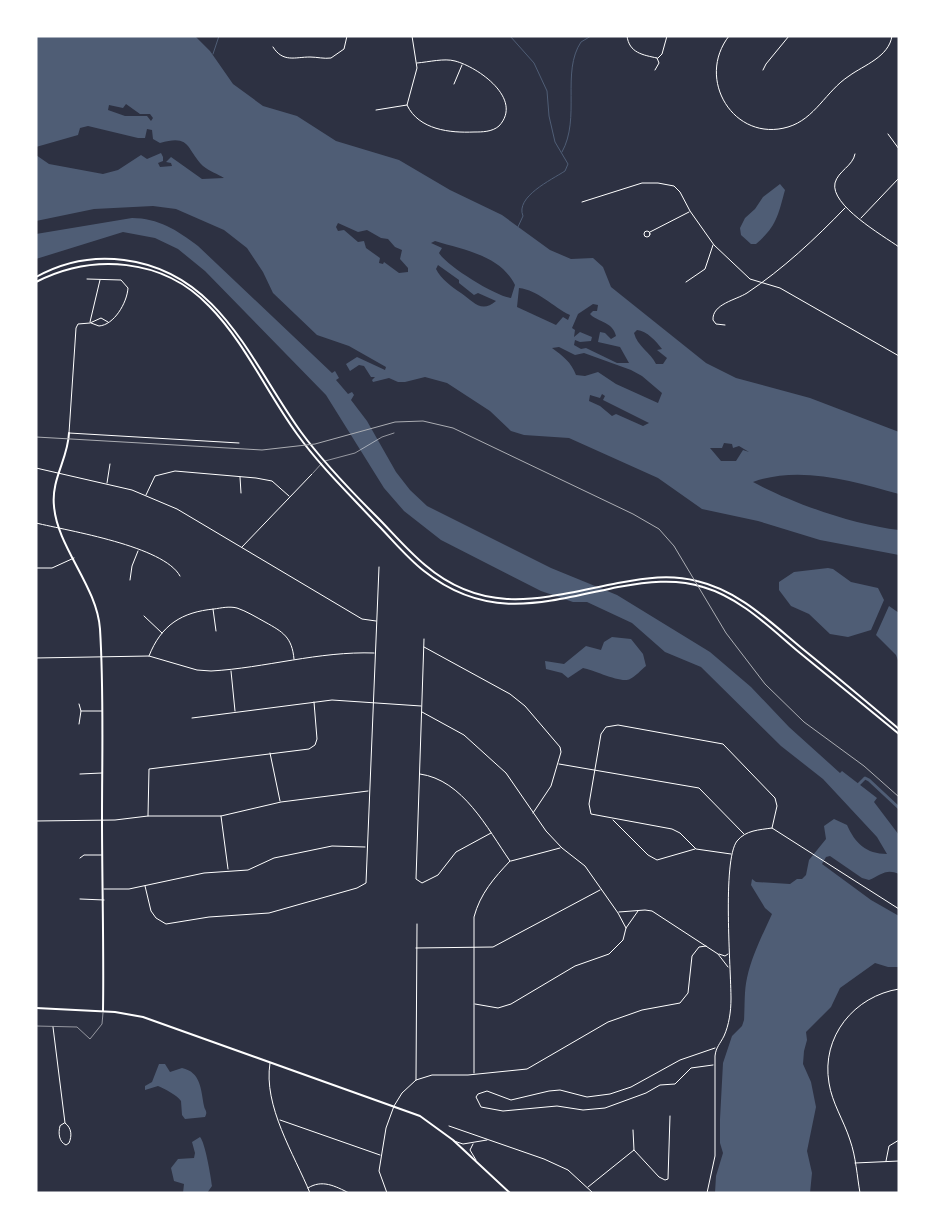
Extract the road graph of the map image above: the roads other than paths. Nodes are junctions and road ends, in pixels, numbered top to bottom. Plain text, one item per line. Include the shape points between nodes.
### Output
1 (346, 36) edge
2 (412, 36) edge
3 (627, 36) edge
4 (667, 36) edge
5 (729, 36) edge
6 (789, 36) edge
7 (892, 36) edge
8 (273, 48) dead end
9 (657, 58) junction
10 (418, 63) junction
11 (463, 64) junction
12 (655, 70) dead end
13 (763, 70) dead end
14 (454, 84) dead end
15 (408, 105) junction
16 (376, 110) dead end
17 (888, 134) dead end
18 (899, 149) edge
19 (854, 154) dead end
20 (899, 178) edge
21 (582, 202) dead end
22 (845, 208) junction
23 (690, 211) junction
24 (861, 219) junction
25 (650, 232) dead end
26 (714, 245) junction
27 (899, 248) edge
28 (36, 277) edge
29 (87, 279) dead end
30 (100, 279) junction
31 (36, 282) edge
32 (686, 282) dead end
33 (762, 282) junction
34 (108, 322) junction
35 (90, 323) junction
36 (725, 325) dead end
37 (899, 356) edge
38 (69, 433) junction
39 (394, 433) dead end
40 (239, 443) dead end
41 (110, 464) dead end
42 (36, 468) edge
43 (58, 472) junction
44 (312, 474) joint
45 (240, 476) junction
46 (107, 484) junction
47 (241, 493) dead end
48 (146, 496) junction
49 (289, 496) junction
50 (36, 523) edge
51 (60, 529) junction
52 (242, 548) junction
53 (139, 550) junction
54 (74, 558) junction
55 (379, 567) dead end
56 (36, 568) edge
57 (180, 576) dead end
58 (130, 580) dead end
59 (213, 609) junction
60 (36, 613) edge
61 (144, 616) dead end
62 (376, 621) junction
63 (216, 631) dead end
64 (163, 633) junction
65 (424, 639) dead end
66 (424, 646) junction
67 (375, 653) junction
68 (149, 656) junction
69 (101, 657) junction
70 (36, 658) edge
71 (294, 660) junction
72 (231, 670) junction
73 (314, 702) junction
74 (372, 703) junction
75 (79, 704) dead end
76 (422, 706) junction
77 (81, 711) junction
78 (103, 711) junction
79 (422, 712) junction
80 (236, 713) junction
81 (192, 718) dead end
82 (79, 724) dead end
83 (899, 728) edge
84 (899, 734) edge
85 (270, 753) junction
86 (558, 764) junction
87 (596, 771) junction
88 (102, 773) junction
89 (80, 774) dead end
90 (419, 774) junction
91 (36, 778) edge
92 (368, 791) junction
93 (281, 802) junction
94 (532, 814) junction
95 (148, 816) junction
96 (221, 816) junction
97 (611, 818) junction
98 (102, 820) junction
99 (36, 821) edge
100 (772, 828) junction
101 (491, 833) junction
102 (744, 834) junction
103 (366, 847) junction
104 (562, 848) junction
105 (696, 849) junction
106 (731, 854) junction
107 (103, 855) junction
108 (80, 858) dead end
109 (510, 861) junction
110 (228, 870) junction
111 (145, 886) junction
112 (104, 889) junction
113 (601, 889) junction
114 (80, 899) dead end
115 (104, 900) junction
116 (899, 909) edge
117 (638, 911) junction
118 (618, 912) junction
119 (417, 924) dead end
120 (626, 928) junction
121 (473, 946) junction
122 (706, 946) junction
123 (416, 948) junction
124 (729, 953) junction
125 (718, 954) junction
126 (729, 968) junction
127 (899, 989) edge
128 (474, 1004) junction
129 (36, 1008) edge
130 (103, 1011) junction
131 (36, 1026) edge
132 (54, 1027) junction
133 (716, 1048) junction
134 (270, 1062) junction
135 (714, 1065) junction
136 (474, 1074) junction
137 (416, 1080) junction
138 (394, 1106) junction
139 (670, 1116) dead end
140 (280, 1120) junction
141 (65, 1123) junction
142 (449, 1126) dead end
143 (633, 1130) dead end
144 (453, 1140) junction
145 (487, 1140) junction
146 (899, 1140) edge
147 (473, 1143) junction
148 (634, 1150) junction
149 (380, 1155) junction
150 (899, 1161) edge
151 (855, 1162) junction
152 (886, 1162) junction
153 (478, 1163) junction
154 (587, 1187) junction
155 (308, 1188) junction
156 (310, 1193) edge
157 (348, 1193) edge
158 (386, 1193) edge
159 (510, 1193) edge
160 (593, 1193) edge
161 (707, 1193) edge
162 (860, 1193) edge

1 - 8 street via 342,51 331,58 288,59
2 - 10 street
3 - 9 street via 633,50
4 - 9 street via 662,54
5 - 7 street via 716,65 720,96 737,118 763,129 786,128 804,119 847,77 884,53
6 - 13 street
9 - 12 street via 659,63
10 - 11 street via 449,60
10 - 15 street
11 - 14 street
11 - 15 street via 490,81 504,98 506,112 497,128 482,132 443,131 416,118
15 - 16 street
17 - 18 street
19 - 22 street via 836,182 836,195
20 - 24 street
21 - 23 street via 632,186 658,183 678,190
22 - 24 street
22 - 33 street via 813,241
23 - 25 street
23 - 26 street
24 - 27 street
26 - 32 street via 706,269
26 - 33 street via 746,275
28 - 83 main road via 67,264 106,259 148,264 184,280 225,317 302,433 334,473 413,554 442,578 490,597 519,600 667,577 713,586 752,608
29 - 30 street
30 - 34 street via 121,280 128,288 126,302
30 - 35 street
31 - 84 main road via 78,266 134,266 175,280 203,300 219,316 298,435 331,476 414,562 446,586 493,603 518,605 635,584 671,582 702,586 760,619
33 - 36 street via 717,310 713,320 716,324
33 - 37 street via 790,293
34 - 35 street via 104,326
34 - 35 street via 101,318
35 - 38 street via 78,324 76,328
38 - 40 street
38 - 43 main road
39 - 44 lane via 379,438 360,451 328,458
41 - 46 street
42 - 43 street
43 - 46 street
43 - 51 main road via 54,505
44 - 49 street
45 - 47 street
45 - 48 street via 175,471 155,476
45 - 49 street via 272,481
46 - 48 street
48 - 52 street via 177,509
49 - 52 street
50 - 51 street
51 - 53 street
51 - 54 main road
52 - 62 street via 362,618
53 - 57 street via 171,566
53 - 58 street
54 - 56 street via 52,568
54 - 69 main road via 98,617
55 - 62 street
59 - 63 street
59 - 64 street via 185,614
59 - 71 street via 238,608 279,631 290,640
60 - 70 street
61 - 64 street
62 - 67 street
64 - 68 street
65 - 66 street
66 - 76 street
66 - 86 street via 510,694 524,706 560,748
67 - 71 street
67 - 74 street
68 - 69 street
68 - 72 street via 197,670
69 - 70 street
69 - 78 main road
70 - 91 street
71 - 72 street
72 - 80 street
73 - 74 street
73 - 80 street
73 - 85 street via 315,745 309,749
74 - 76 street
74 - 92 street
75 - 77 street
76 - 79 street
77 - 78 street
77 - 82 street
78 - 88 main road
79 - 90 street
79 - 94 street via 464,735 493,759 506,773
80 - 81 street
85 - 93 street
85 - 95 street via 148,769
86 - 87 street
86 - 94 street via 551,786
87 - 97 street via 589,809 591,814
87 - 100 street via 601,734 606,726 618,725 722,744 775,798 777,806
87 - 102 street via 699,788
88 - 89 street
88 - 98 main road
90 - 101 street via 435,778 462,797
90 - 101 street via 415,872 419,882 432,879 456,852
92 - 93 street
92 - 103 street
93 - 96 street
94 - 104 street
95 - 96 street
95 - 98 street
96 - 110 street
97 - 105 street via 672,829
97 - 105 street via 657,860
98 - 99 street
98 - 107 main road
100 - 102 street
100 - 116 street
101 - 109 street
102 - 106 street
103 - 110 street via 326,846 274,858 248,870
103 - 111 street via 366,883 268,913 166,924 152,912
104 - 109 street
104 - 113 street via 585,866
105 - 106 street
106 - 124 street
107 - 108 street
107 - 112 main road
109 - 121 street via 478,902
110 - 111 street
111 - 112 street
112 - 115 main road
113 - 118 street
113 - 121 street via 493,947
114 - 115 street
115 - 130 main road
117 - 118 street
117 - 120 street
117 - 122 street via 652,911
118 - 120 street
119 - 123 street
120 - 128 street via 623,940 609,954 575,966 519,1000 498,1008
121 - 123 street
121 - 128 street
122 - 125 street
122 - 136 street via 699,947 692,956 688,993 680,1003 642,1010 608,1022 527,1069
123 - 137 street
124 - 125 street via 725,956
124 - 126 street
125 - 126 street
126 - 133 street via 729,1022
127 - 151 street via 870,998 853,1011 840,1027 830,1049 829,1083
128 - 136 street
129 - 130 main road
130 - 132 lane via 102,1024 90,1039 77,1027
130 - 134 main road via 143,1017
131 - 132 lane
132 - 141 street
133 - 135 street
133 - 135 street via 680,1060 631,1087 610,1094 587,1098 560,1090 511,1100 487,1091 476,1097 480,1107 503,1111 557,1106 582,1110 604,1108 660,1085 674,1084 691,1068
134 - 138 main road
134 - 140 street via 268,1090
135 - 161 street via 714,1156
136 - 137 street via 432,1075
137 - 138 street
138 - 144 main road via 420,1116
138 - 149 street
139 - 148 street via 668,1178 659,1177
140 - 149 street
140 - 155 street
141 - 141 street via 71,1134 66,1145 59,1133 60,1126
142 - 145 street
143 - 148 street
144 - 147 street
144 - 153 main road
145 - 147 street
145 - 154 street via 556,1164
146 - 152 street via 889,1146
147 - 153 street via 470,1150
148 - 154 street
149 - 158 street via 379,1171
150 - 152 street
151 - 152 street
151 - 162 street
153 - 159 main road
154 - 160 street
155 - 156 street
155 - 157 street via 313,1184 326,1183

